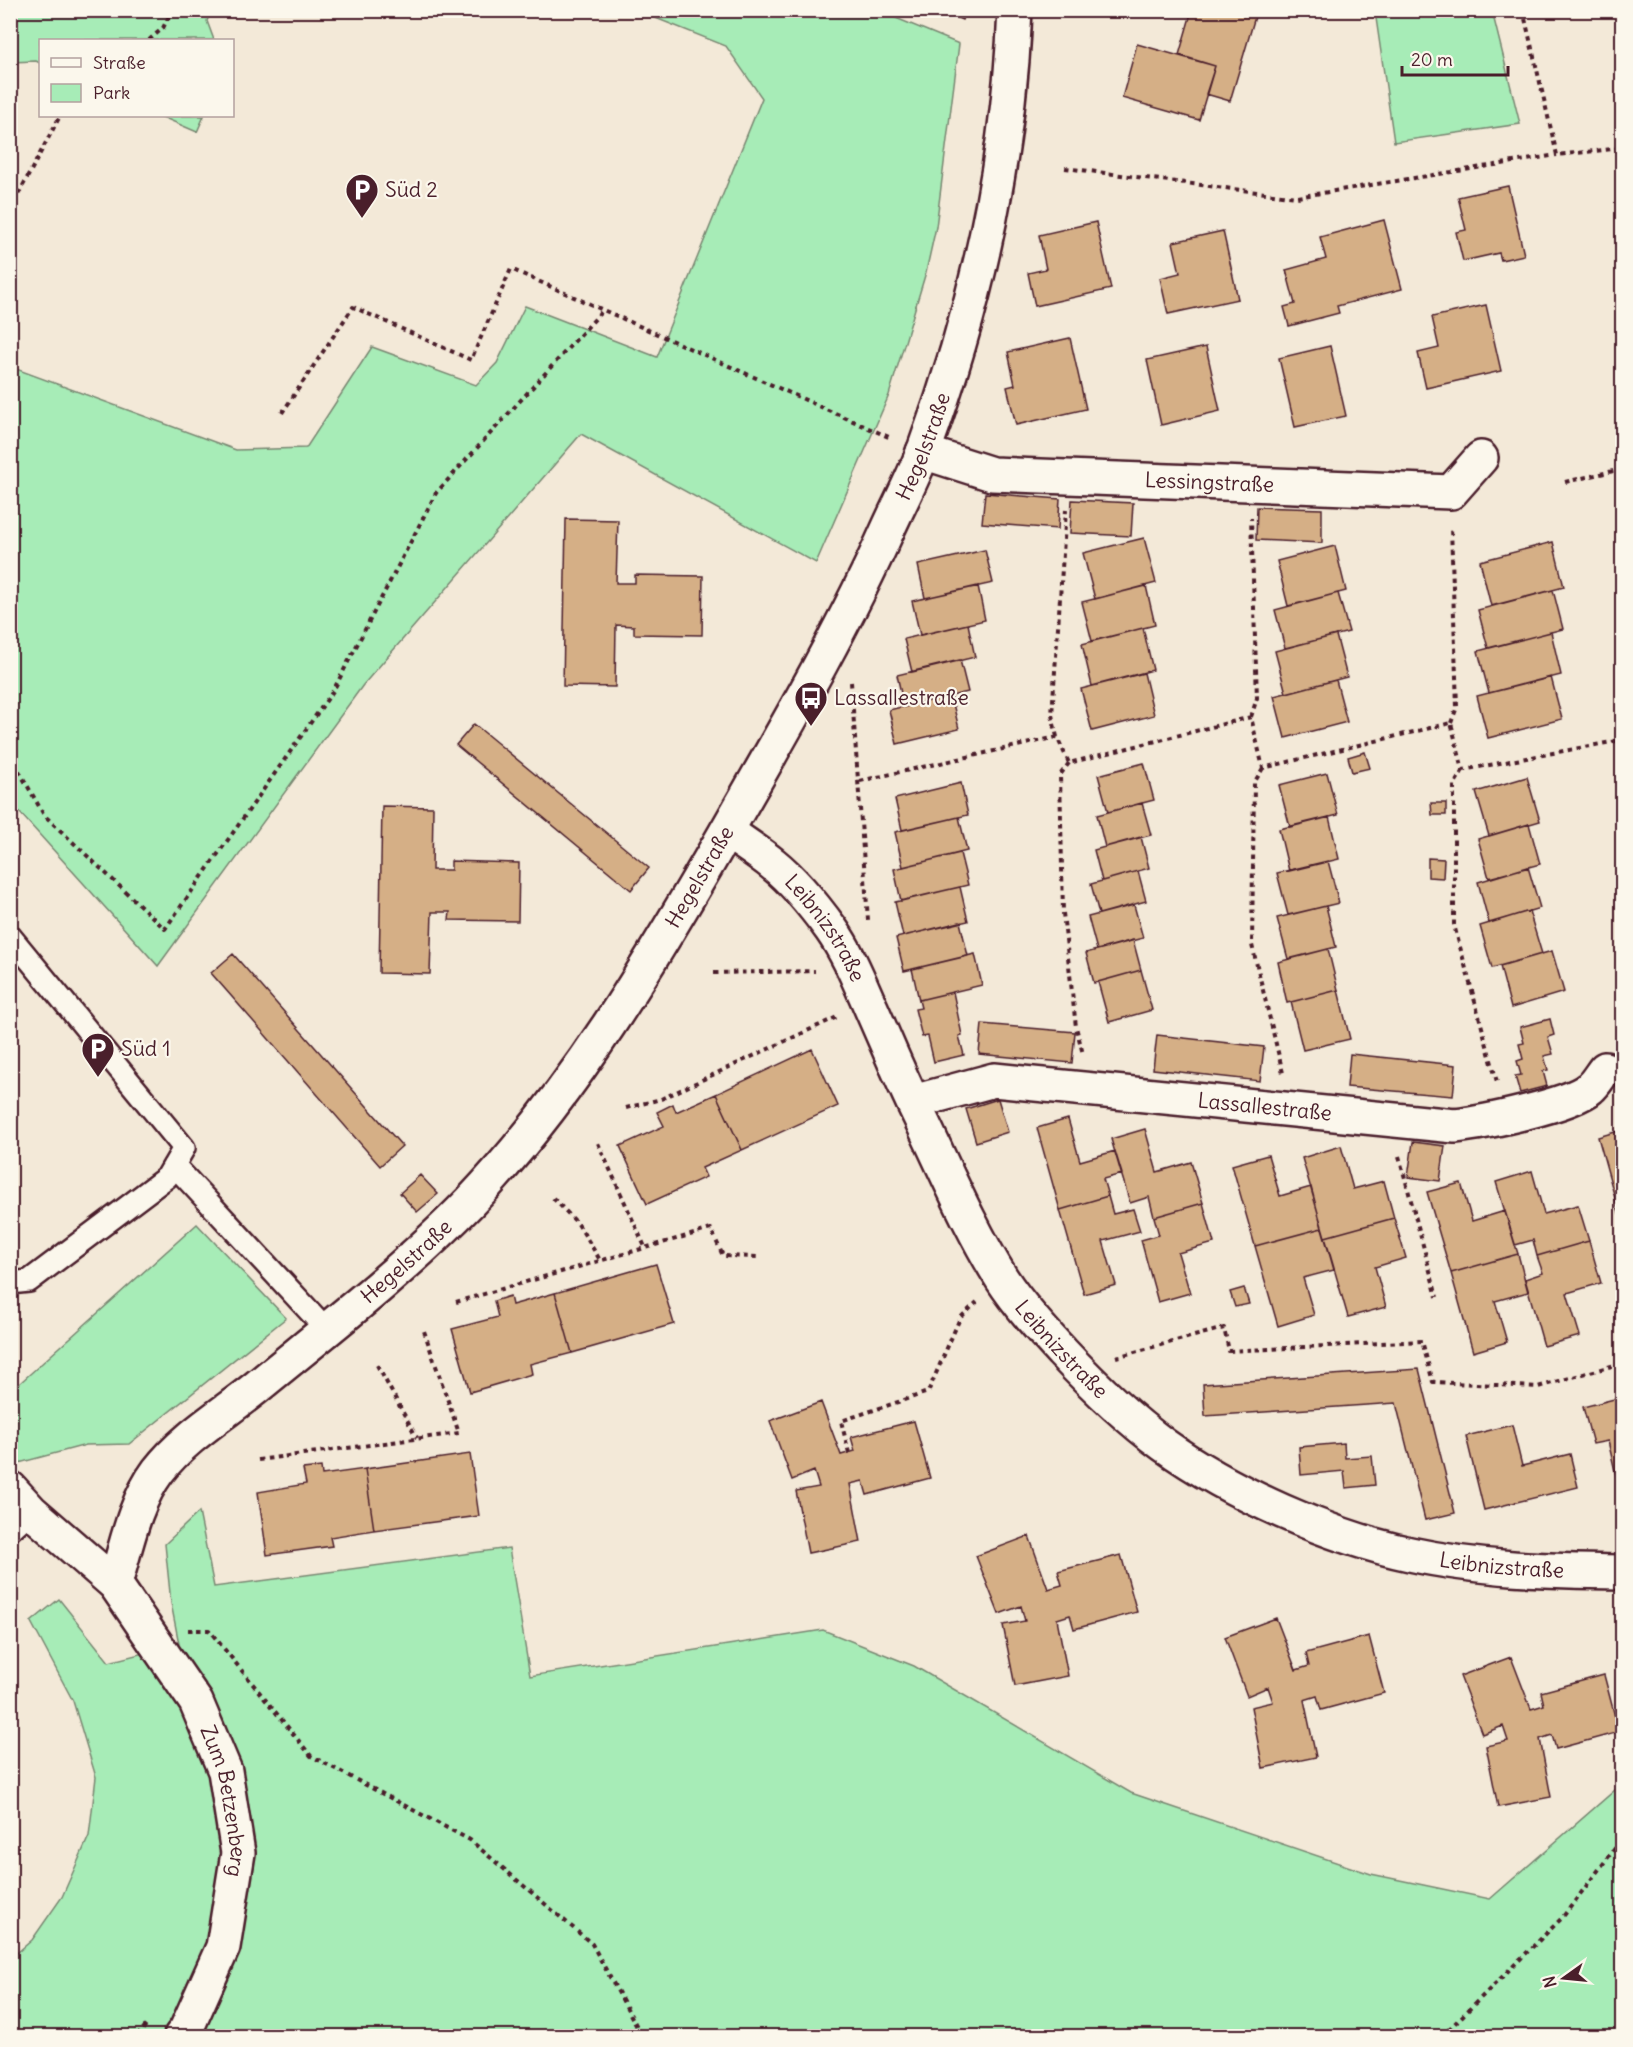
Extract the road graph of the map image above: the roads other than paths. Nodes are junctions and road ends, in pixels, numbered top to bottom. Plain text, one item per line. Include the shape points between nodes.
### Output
1 (1015, 10) edge
2 (912, 447) junction
3 (1481, 458) dead end
4 (727, 831) junction
5 (10, 936) edge
6 (1605, 1069) dead end
7 (913, 1102) junction
8 (174, 1165) junction
9 (10, 1283) edge
10 (327, 1330) junction
11 (17, 1510) edge
12 (1623, 1572) edge
13 (115, 1584) junction
14 (181, 2037) edge

1 - 2 street, Hegelstraße via 1010,80 988,231 970,302
2 - 3 street, Lessingstraße via 992,474 1451,492
2 - 4 street, Hegelstraße via 848,615
4 - 7 street, Leibnizstraße via 776,866 831,930 855,971
4 - 10 street, Hegelstraße via 603,1035 551,1107 469,1203
5 - 8 lane via 184,1148
6 - 7 street, Lassallestraße via 1590,1088 1575,1098 1482,1123 1455,1126 994,1080
7 - 12 street, Leibnizstraße via 1003,1280 1077,1368 1164,1445 1205,1471 1302,1520 1410,1554 1547,1571
8 - 9 lane via 167,1177 29,1281
8 - 10 lane
10 - 13 street, Hegelstraße via 182,1446 159,1471 143,1494
11 - 13 street, Zum Betzenberg
13 - 14 street, Zum Betzenberg via 196,1702 225,1771 238,1853 224,1947

